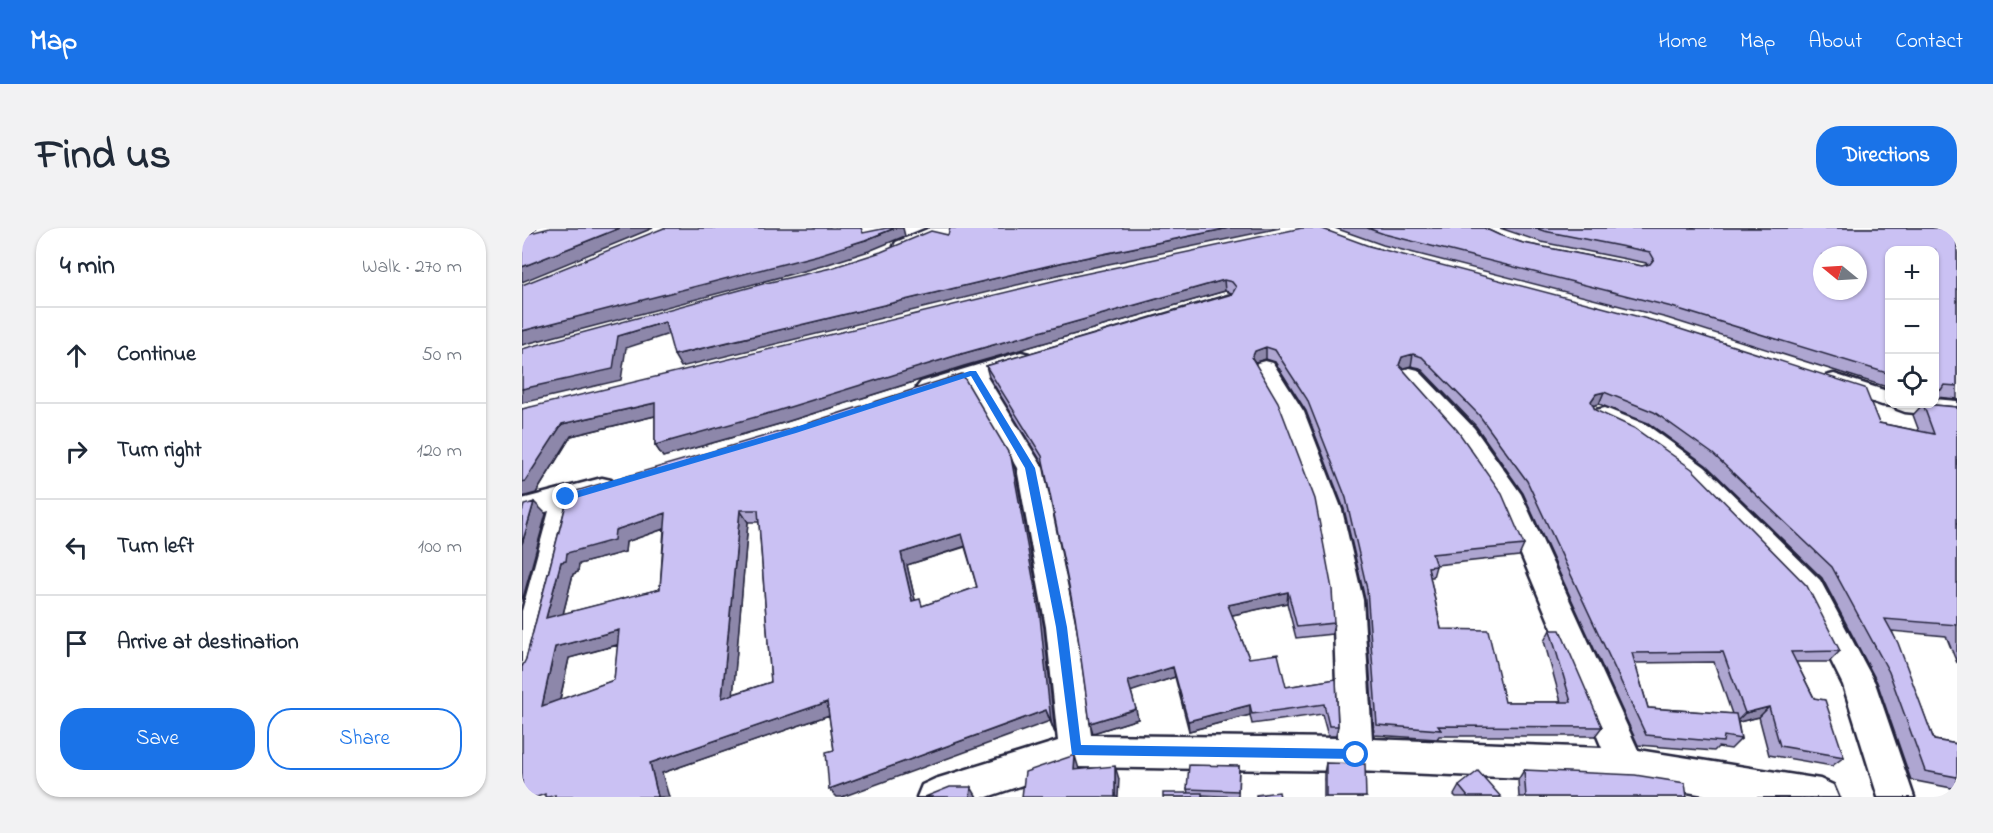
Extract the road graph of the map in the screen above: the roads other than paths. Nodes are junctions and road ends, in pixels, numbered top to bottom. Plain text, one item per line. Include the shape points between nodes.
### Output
1 (945, 228) edge
2 (887, 253) edge
3 (1042, 353) edge
4 (1265, 368) dead end
5 (973, 373) junction
6 (1813, 374) edge
7 (1410, 375) edge
8 (906, 395) edge
9 (1885, 398) edge
10 (1939, 407) edge
11 (1957, 409) edge
12 (1599, 414) edge
13 (622, 481) edge
14 (566, 497) junction
15 (522, 509) edge
16 (522, 670) edge
17 (1076, 751) junction
18 (1356, 755) junction
19 (1627, 765) junction
20 (935, 797) edge
21 (1820, 797) edge
22 (1896, 797) edge

1 - 2 street
3 - 5 street
4 - 18 street via 1292,412 1329,510 1348,600
5 - 8 street
5 - 17 street via 1030,468 1061,627
6 - 9 street
7 - 19 street via 1465,434 1512,501
10 - 11 street
12 - 22 street via 1638,430 1696,473 1810,588 1858,683
13 - 14 street
14 - 15 street
14 - 16 street
17 - 18 street
17 - 20 street
18 - 19 street
19 - 21 street

